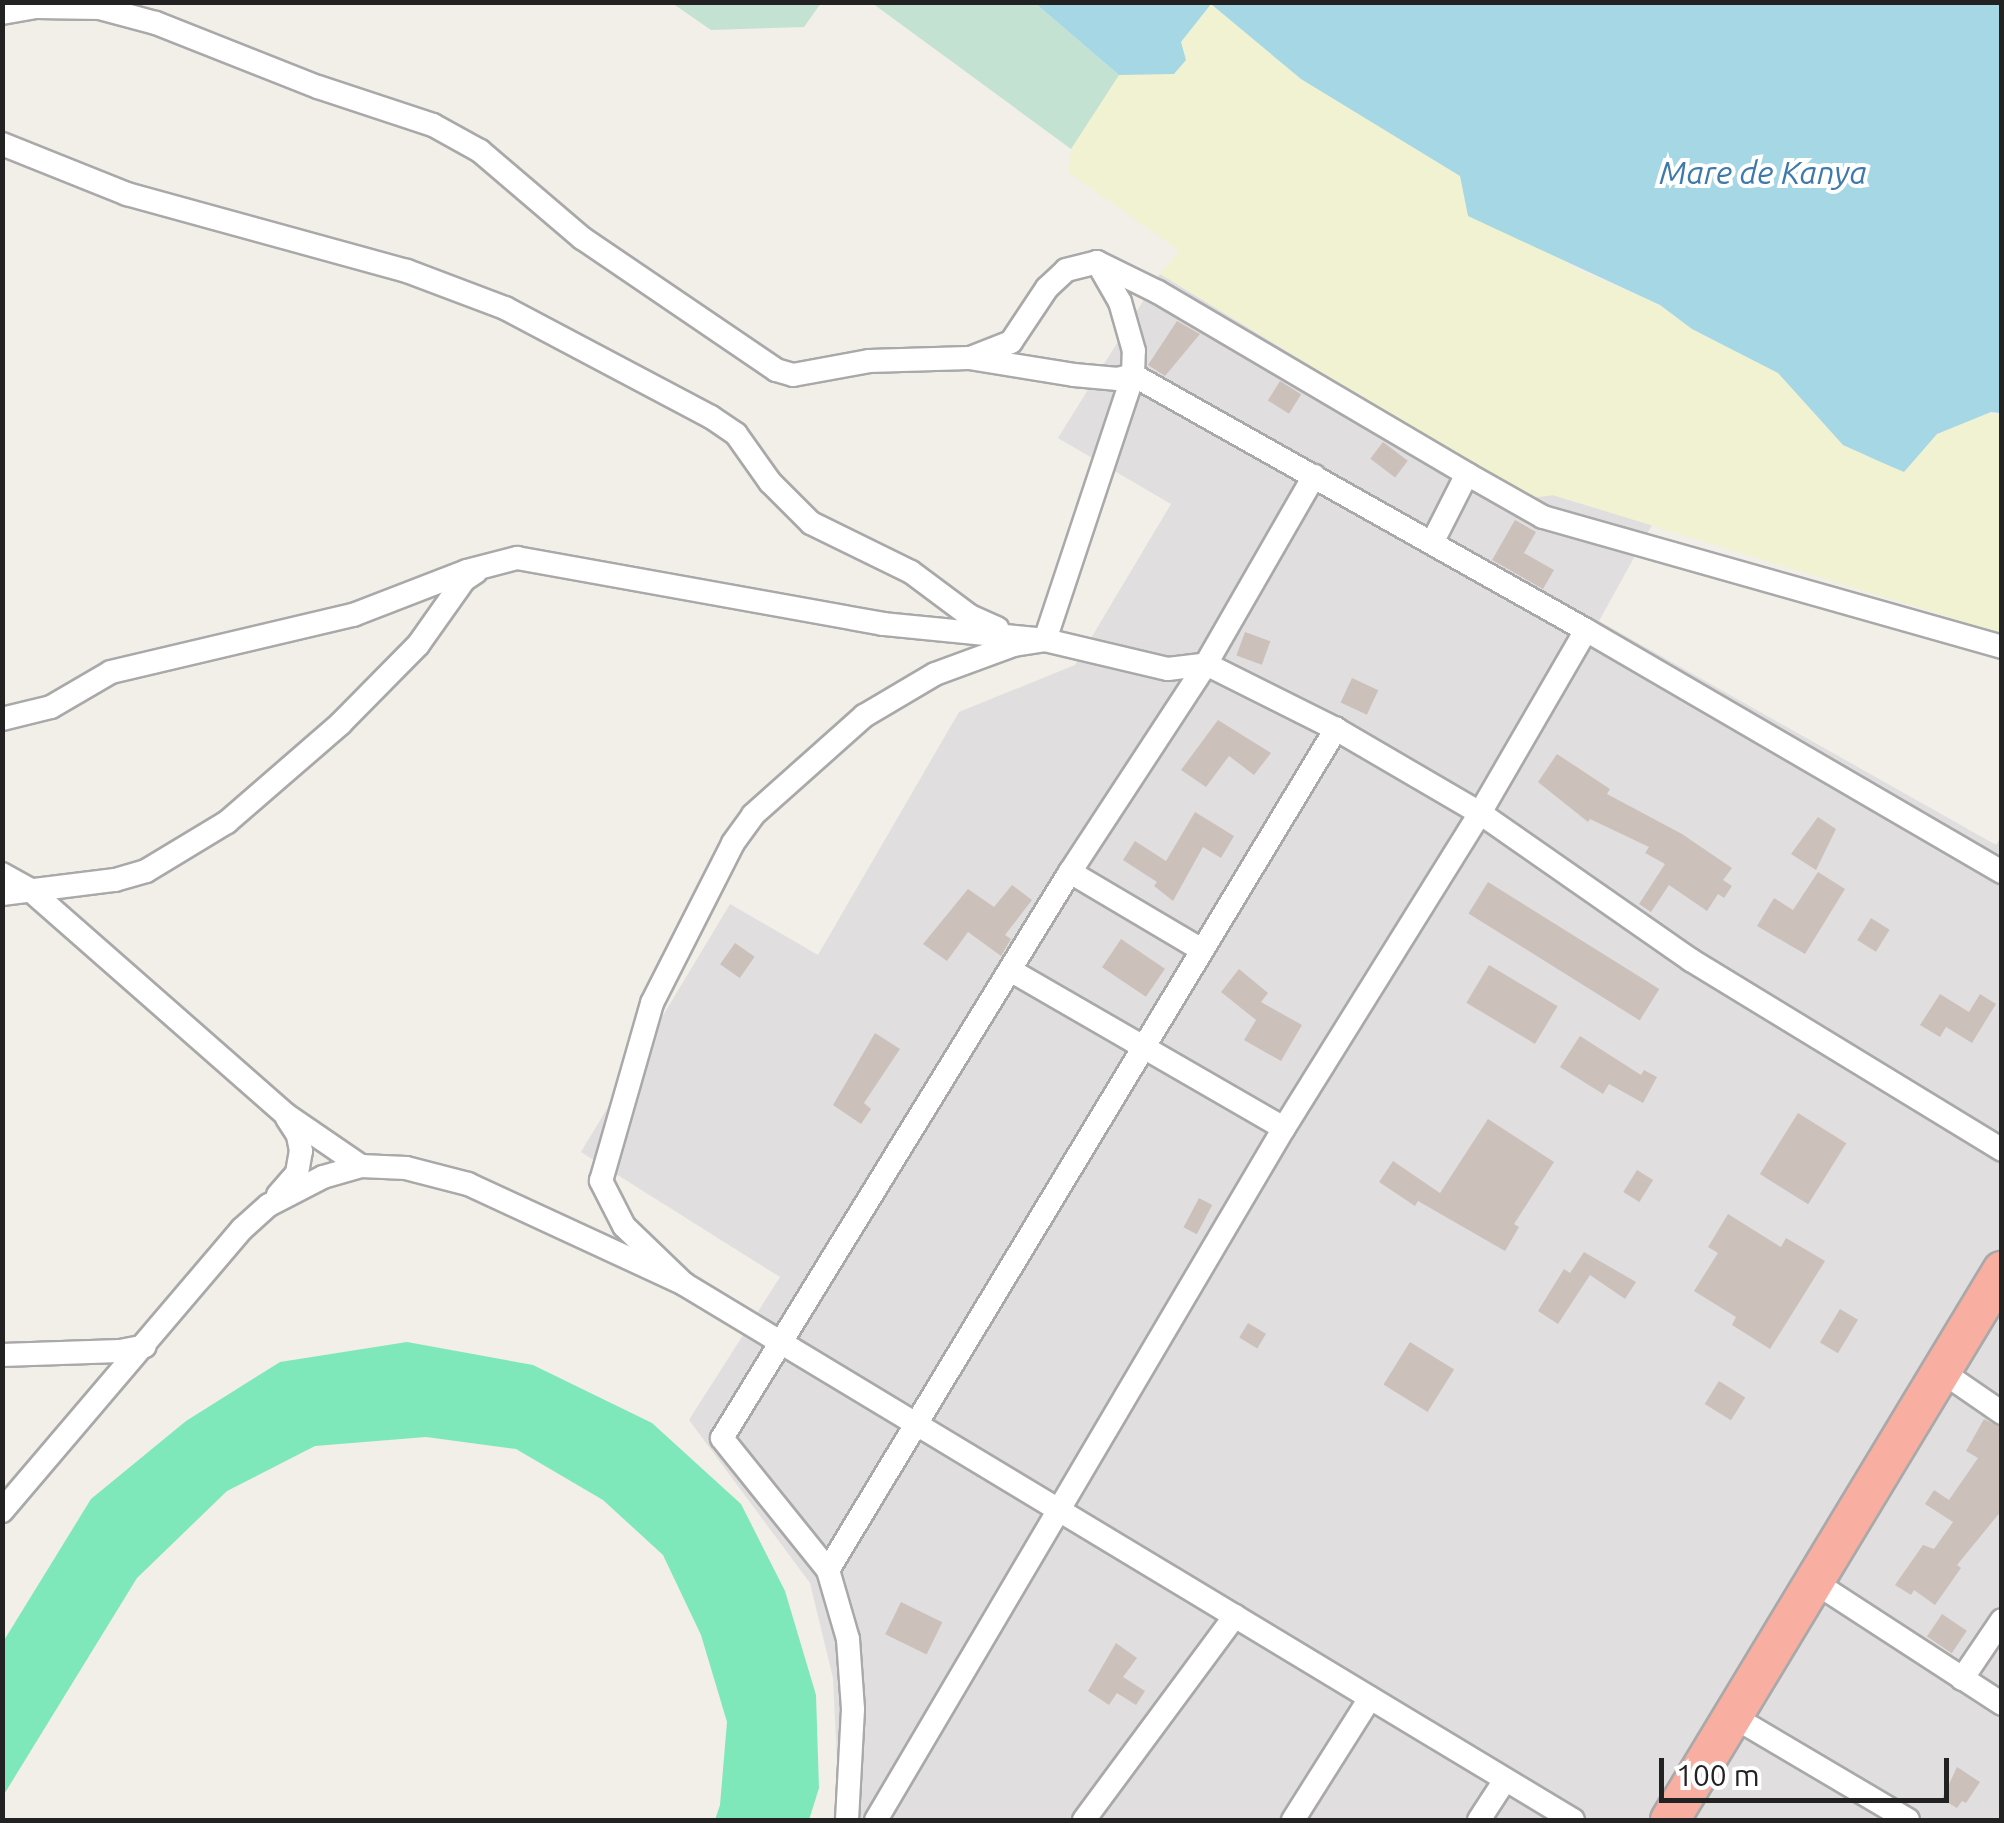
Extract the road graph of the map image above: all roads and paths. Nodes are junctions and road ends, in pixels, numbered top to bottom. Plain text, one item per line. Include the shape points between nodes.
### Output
1 (2, 13) edge
2 (2, 144) edge
3 (1096, 262) junction
4 (969, 358) junction
5 (1133, 375) junction
6 (1467, 474) junction
7 (1314, 476) junction
8 (1432, 543) junction
9 (487, 564) junction
10 (1586, 630) junction
11 (1009, 634) junction
12 (1045, 640) junction
13 (2002, 647) edge
14 (1206, 664) junction
15 (2, 719) edge
16 (1336, 729) junction
17 (1480, 813) junction
18 (1070, 872) junction
19 (2002, 872) edge
20 (2, 874) edge
21 (30, 889) junction
22 (2, 894) edge
23 (1202, 950) junction
24 (1010, 970) junction
25 (1144, 1047) junction
26 (285, 1114) junction
27 (1284, 1128) junction
28 (2002, 1150) edge
29 (360, 1166) junction
30 (270, 1205) junction
31 (2002, 1271) edge
32 (684, 1284) junction
33 (781, 1341) junction
34 (145, 1346) junction
35 (2, 1355) edge
36 (1941, 1371) junction
37 (2002, 1412) edge
38 (916, 1423) junction
39 (1061, 1511) junction
40 (2, 1512) edge
41 (828, 1570) junction
42 (1816, 1583) junction
43 (1235, 1616) junction
44 (2002, 1620) edge
45 (1962, 1679) junction
46 (1370, 1698) junction
47 (2002, 1704) edge
48 (1734, 1717) junction
49 (1506, 1780) junction
50 (847, 1820) edge
51 (876, 1820) edge
52 (1084, 1820) edge
53 (1293, 1820) edge
54 (1480, 1820) edge
55 (1573, 1820) edge
56 (1670, 1820) edge
57 (1908, 1820) edge

1 - 4 street via 38,6 100,8 433,125 480,151 582,238 776,370 793,375 869,362
2 - 11 street via 127,194 407,271 505,308 711,416 736,434 770,482 811,522 911,572 970,616
3 - 4 street via 1066,270 1011,342
3 - 5 street via 1120,302 1134,351
3 - 6 street
4 - 5 street via 1074,375
5 - 7 street
5 - 12 street
6 - 8 street
6 - 13 street via 1543,518
7 - 8 street
7 - 14 street
8 - 10 street
9 - 11 street via 518,558 883,624
9 - 15 street via 353,615 111,672 51,708
9 - 21 street via 464,580 418,645 340,724 227,822 146,871
10 - 17 street
10 - 19 street
11 - 12 street
12 - 14 street via 1168,669
12 - 32 street via 935,674 864,716 753,815 733,843 652,1003 601,1181 624,1226
14 - 16 street
14 - 18 street
16 - 17 street
16 - 23 street
17 - 27 street
17 - 28 street via 1691,960
18 - 23 street
18 - 24 street
20 - 21 street
21 - 22 street
21 - 26 street
23 - 25 street
24 - 25 street
24 - 33 street
25 - 27 street
25 - 38 street
26 - 29 street
26 - 30 street via 298,1135 299,1162
27 - 39 street
29 - 30 street
29 - 32 street via 406,1168 468,1184
30 - 34 street via 242,1229
31 - 36 highway
32 - 33 street
33 - 38 street
33 - 41 street via 722,1438
34 - 35 street
34 - 40 street
36 - 37 street
36 - 42 highway
38 - 39 street
38 - 41 street
39 - 43 street
39 - 51 street
41 - 50 street via 848,1639
42 - 45 street
42 - 48 highway
43 - 46 street
43 - 52 street
44 - 45 street
45 - 47 street
46 - 49 street
46 - 53 street
48 - 56 highway
48 - 57 street
49 - 54 street
49 - 55 street

